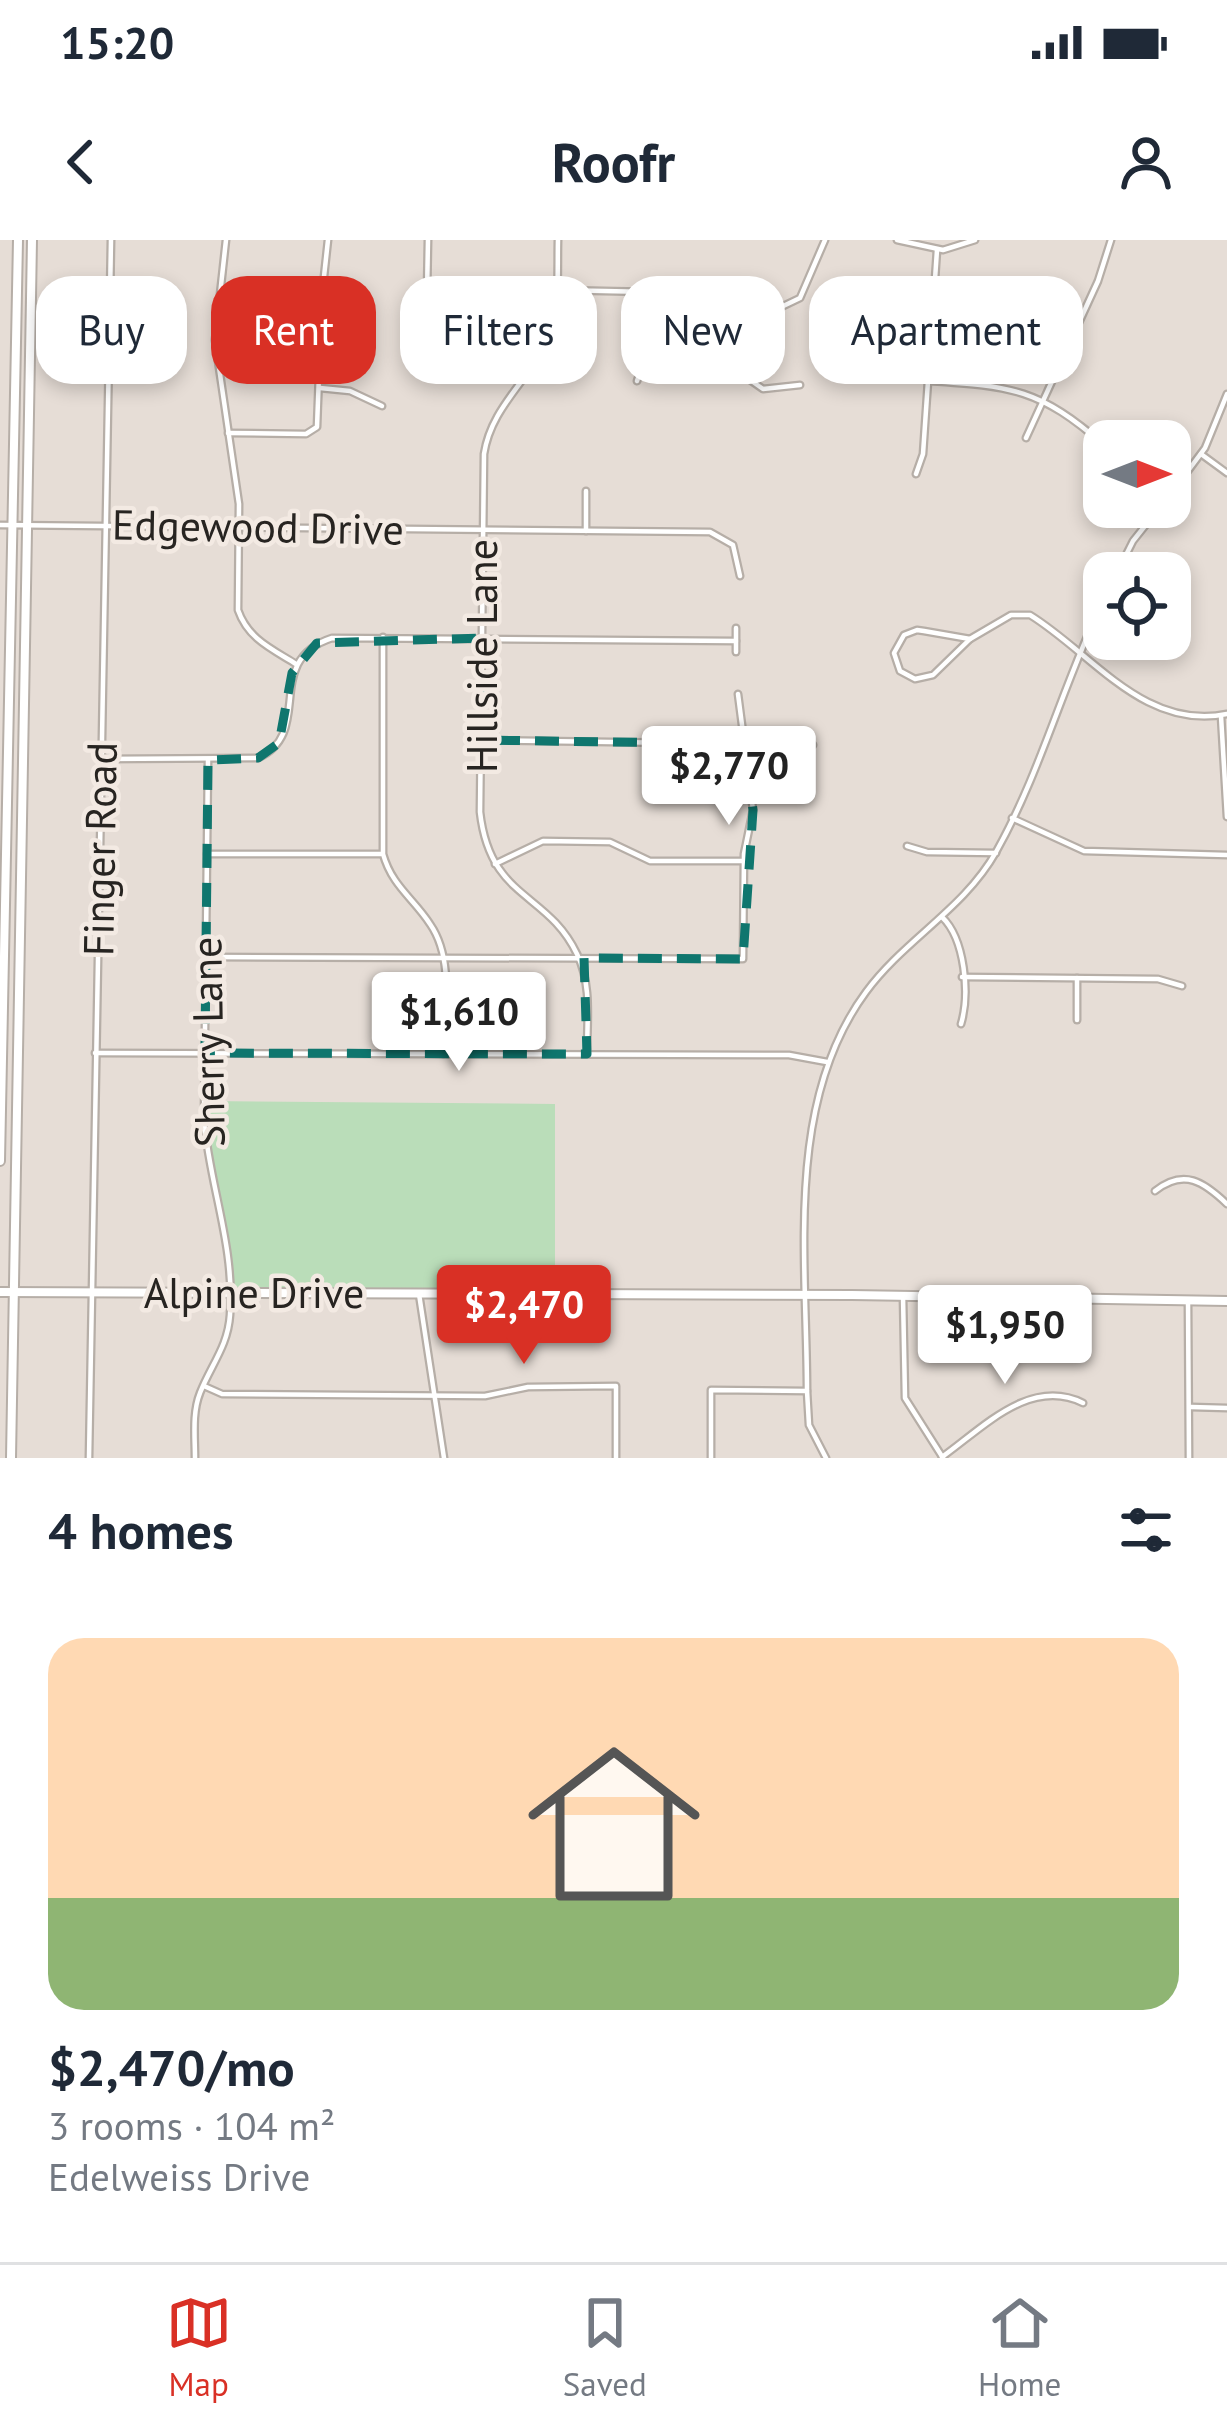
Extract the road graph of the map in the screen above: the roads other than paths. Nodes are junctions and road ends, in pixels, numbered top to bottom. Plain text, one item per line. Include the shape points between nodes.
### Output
1 (18, 240) edge
2 (32, 240) edge
3 (111, 240) edge
4 (226, 240) edge
5 (328, 240) edge
6 (428, 240) edge
7 (558, 240) edge
8 (825, 240) edge
9 (897, 240) edge
10 (975, 240) edge
11 (1111, 240) edge
12 (937, 250) junction
13 (428, 276) edge
14 (557, 276) edge
15 (935, 276) edge
16 (785, 305) edge
17 (518, 384) edge
18 (756, 384) edge
19 (928, 384) edge
20 (965, 384) edge
21 (800, 385) dead end
22 (320, 388) junction
23 (1227, 394) edge
24 (1045, 400) junction
25 (382, 406) dead end
26 (1083, 429) edge
27 (228, 433) junction
28 (1026, 438) dead end
29 (1202, 454) junction
30 (1191, 468) edge
31 (1227, 473) edge
32 (916, 474) dead end
33 (586, 491) dead end
34 (0, 525) edge
35 (15, 525) junction
36 (30, 525) junction
37 (108, 525) junction
38 (239, 526) junction
39 (482, 529) junction
40 (586, 531) junction
41 (740, 577) dead end
42 (736, 628) dead end
43 (383, 637) junction
44 (482, 638) junction
45 (970, 639) junction
46 (736, 640) junction
47 (1083, 643) edge
48 (736, 652) dead end
49 (1078, 653) junction
50 (296, 664) junction
51 (738, 694) dead end
52 (1224, 715) edge
53 (481, 740) junction
54 (745, 744) junction
55 (813, 746) dead end
56 (102, 759) junction
57 (208, 760) junction
58 (1227, 817) edge
59 (1012, 818) junction
60 (907, 846) dead end
61 (996, 853) junction
62 (207, 854) junction
63 (383, 854) junction
64 (1227, 855) edge
65 (743, 861) junction
66 (495, 864) junction
67 (942, 917) junction
68 (206, 957) junction
69 (444, 958) junction
70 (579, 958) junction
71 (962, 976) junction
72 (1077, 978) junction
73 (1182, 986) dead end
74 (1077, 1020) dead end
75 (961, 1024) dead end
76 (95, 1053) junction
77 (205, 1053) junction
78 (443, 1054) junction
79 (587, 1054) junction
80 (827, 1062) junction
81 (0, 1161) edge
82 (1155, 1191) dead end
83 (1227, 1204) edge
84 (6, 1293) edge
85 (89, 1293) junction
86 (230, 1293) junction
87 (419, 1294) junction
88 (807, 1295) junction
89 (903, 1296) junction
90 (1188, 1300) junction
91 (1227, 1301) edge
92 (204, 1385) junction
93 (807, 1391) junction
94 (434, 1396) junction
95 (1083, 1403) dead end
96 (1189, 1407) junction
97 (1227, 1408) edge
98 (943, 1457) edge
99 (10, 1458) edge
100 (89, 1458) edge
101 (195, 1458) edge
102 (444, 1458) edge
103 (616, 1458) edge
104 (711, 1458) edge
105 (826, 1458) edge
106 (1189, 1458) edge

1 - 35 main road
2 - 36 main road
3 - 37 street, Finger Road
4 - 27 street via 215,340
5 - 22 street
6 - 13 street
7 - 14 street, Hillside Lane
8 - 16 street via 800,298
9 - 12 street
10 - 12 street
11 - 24 street
12 - 15 street
17 - 39 street, Hillside Lane via 488,432
18 - 21 street
19 - 32 street
20 - 24 street
22 - 25 street
22 - 27 street via 319,424 310,433
23 - 29 street
24 - 26 street
24 - 28 street
27 - 38 street
29 - 30 street
29 - 31 street
33 - 40 street
34 - 35 street, Edgewood Drive
35 - 36 street, Edgewood Drive
35 - 81 main road
36 - 37 street, Edgewood Drive
36 - 84 main road
37 - 38 street, Edgewood Drive
37 - 56 street, Finger Road
38 - 39 street, Edgewood Drive
38 - 50 street via 241,619
39 - 40 street, Edgewood Drive
39 - 44 street, Hillside Lane
40 - 41 street, Edgewood Drive via 710,532 737,551
42 - 46 street
43 - 44 street
43 - 50 street via 324,640
43 - 63 street
44 - 46 street
44 - 53 street, Hillside Lane
45 - 45 street via 913,631 895,646 895,663 909,678 928,678
45 - 49 street via 1023,614
46 - 48 street
47 - 49 street
49 - 52 street via 1140,699
49 - 59 street
50 - 57 street via 279,743 258,758
51 - 54 street
52 - 58 street
53 - 54 street
53 - 66 street, Hillside Lane via 482,826
54 - 55 street
54 - 65 street via 753,810
56 - 57 street
56 - 76 street, Finger Road
57 - 62 street, Sherry Lane
59 - 61 street
59 - 64 street via 1084,851
60 - 61 street
61 - 67 street
62 - 63 street
62 - 68 street, Sherry Lane
63 - 69 street via 398,888 434,929
65 - 66 street via 650,861 610,842 543,841
65 - 70 street via 743,959
66 - 70 street
67 - 71 street via 956,935
67 - 80 street via 878,976
68 - 69 street
68 - 77 street, Sherry Lane
69 - 70 street
69 - 78 street
70 - 79 street
71 - 72 street
71 - 75 street
72 - 73 street
72 - 74 street
76 - 77 street
76 - 85 street, Finger Road
77 - 78 street
77 - 86 street, Sherry Lane via 206,1142
78 - 79 street
79 - 80 street
80 - 88 street via 807,1149
82 - 83 street via 1191,1179
84 - 85 main road, Alpine Drive
84 - 99 main road
85 - 86 main road, Alpine Drive
85 - 100 street, Finger Road
86 - 87 main road, Alpine Drive
86 - 92 street, Sherry Lane via 224,1347
87 - 88 main road, Alpine Drive
87 - 94 street
88 - 89 main road, Alpine Drive
88 - 93 street
89 - 90 main road, Alpine Drive
89 - 98 street via 905,1398
90 - 91 main road, Alpine Drive
90 - 96 street
92 - 94 street via 221,1394
92 - 101 street, Sherry Lane
93 - 104 street via 711,1390
93 - 105 street via 809,1425
94 - 102 street
94 - 103 street via 616,1386
95 - 98 street via 1058,1394 1031,1397
96 - 97 street
96 - 106 street

